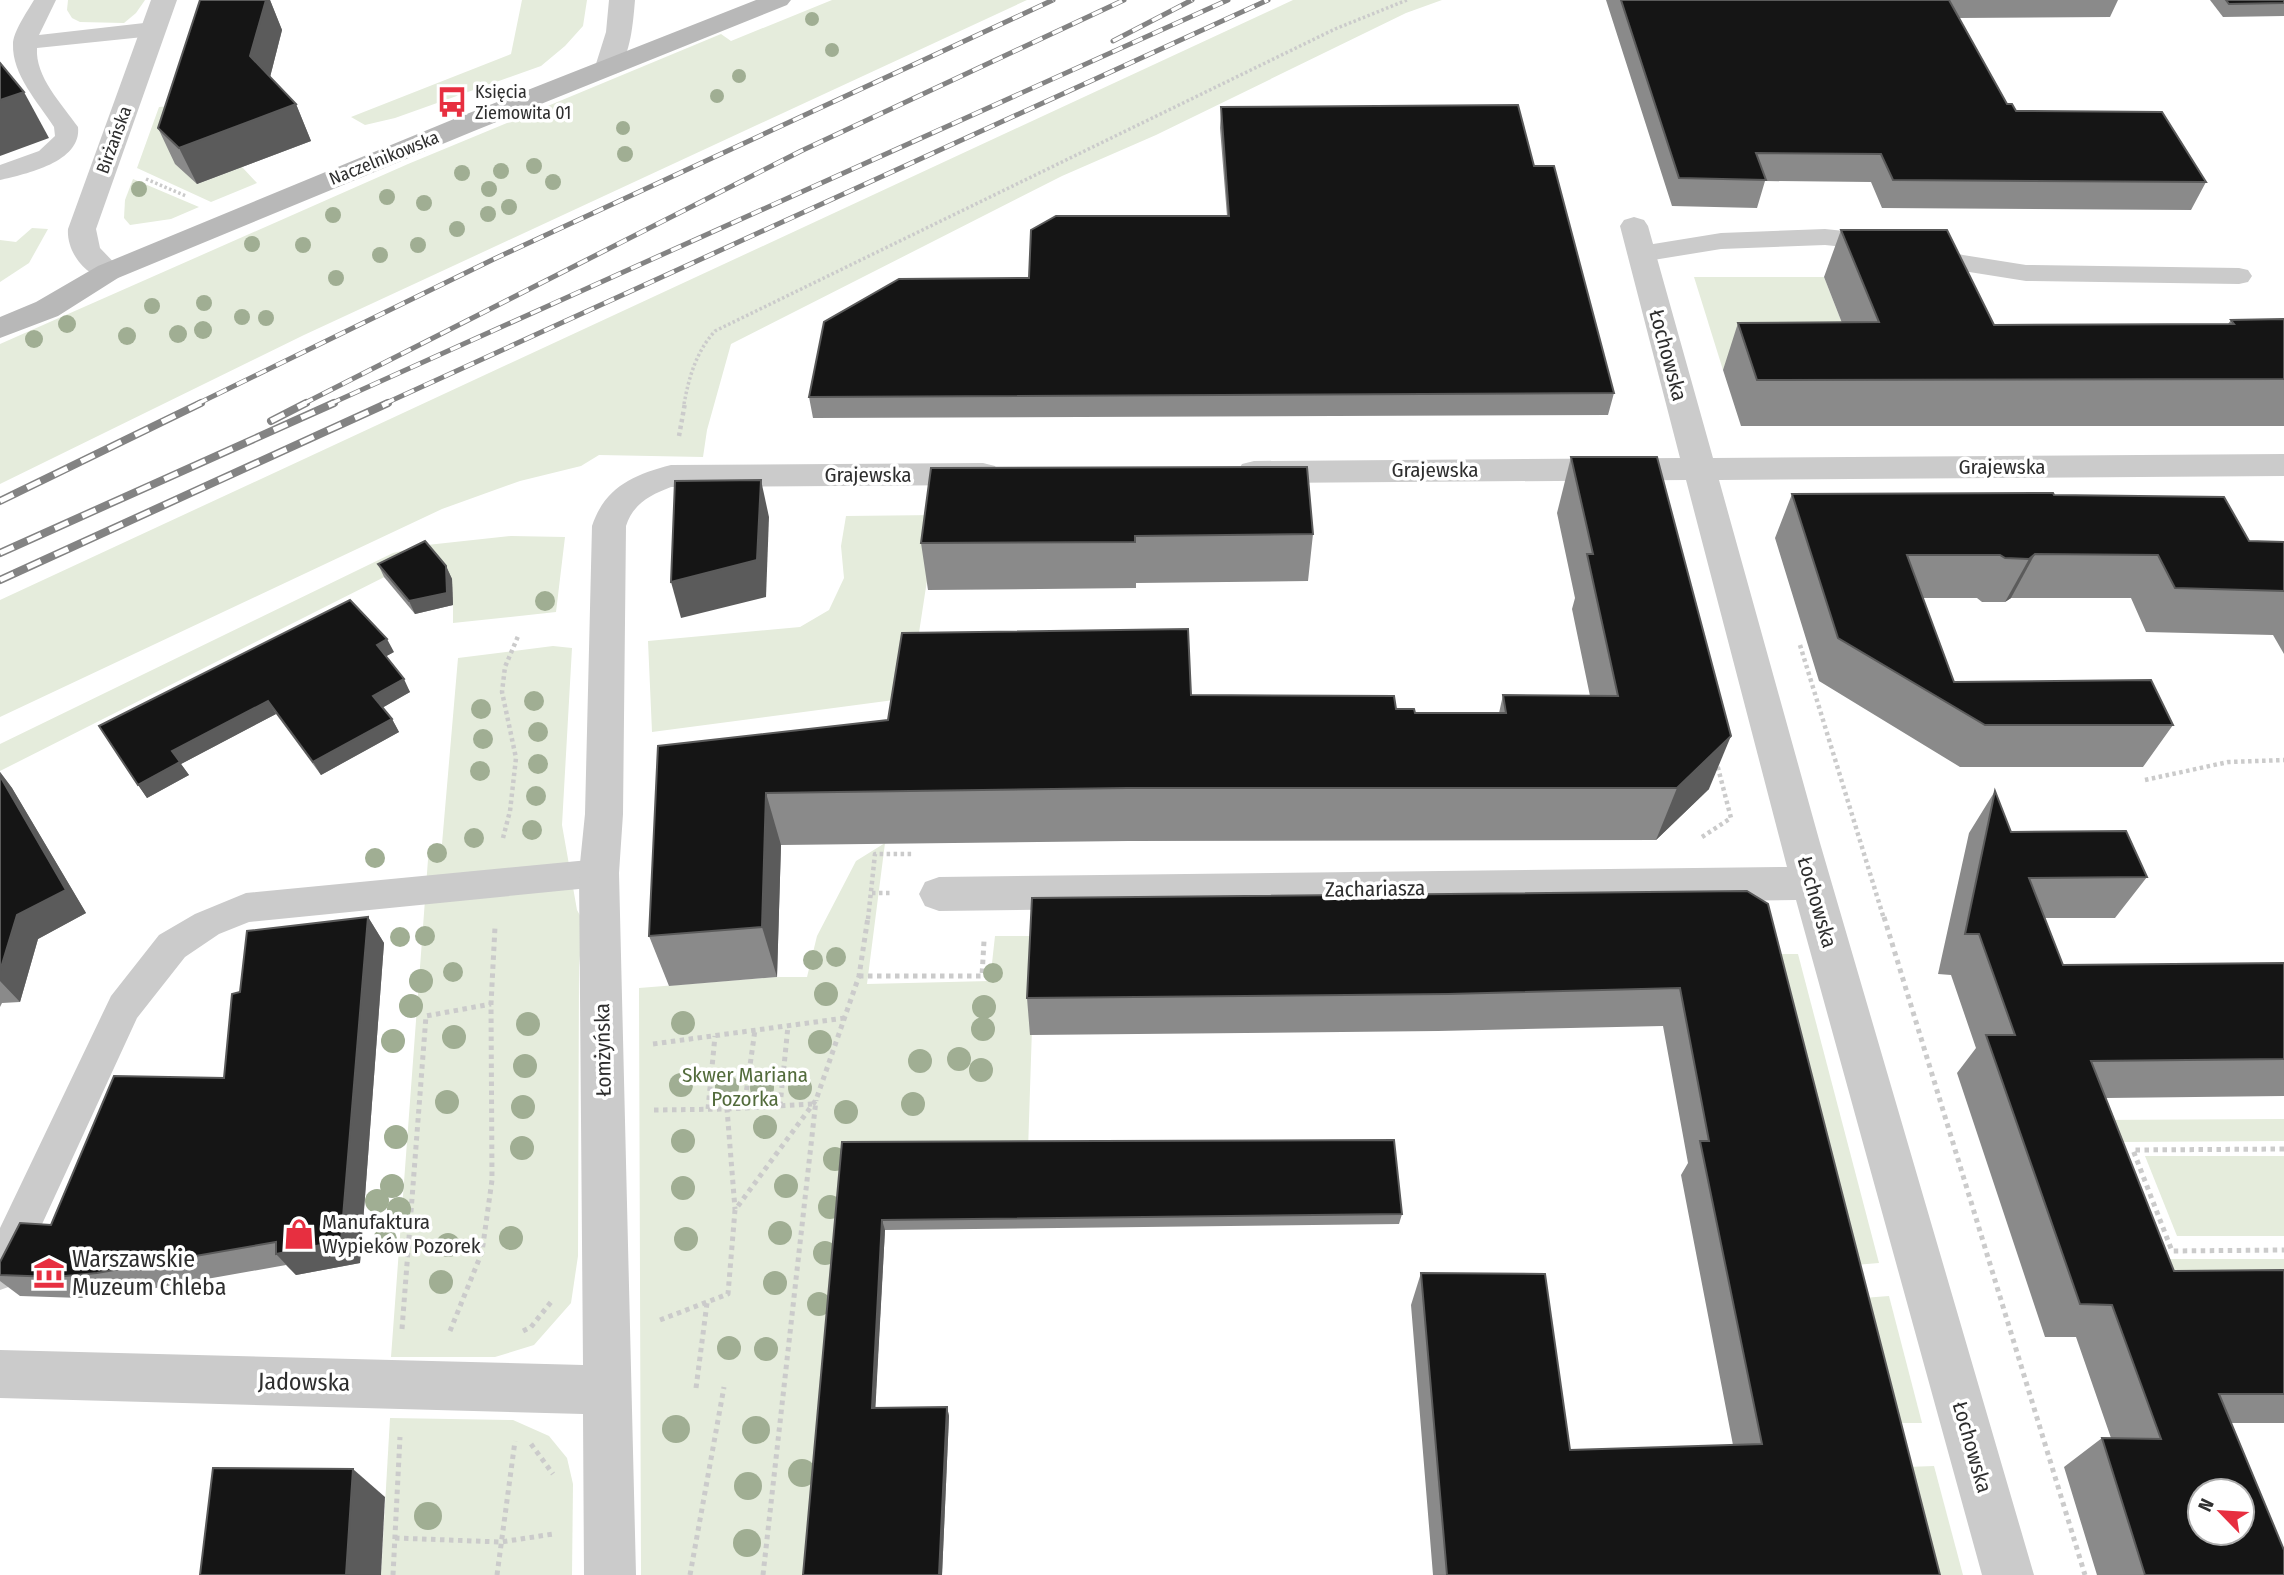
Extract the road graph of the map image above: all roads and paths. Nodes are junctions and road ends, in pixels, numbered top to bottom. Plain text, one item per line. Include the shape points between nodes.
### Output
1 (45, 0) edge
2 (164, 0) edge
3 (622, 0) edge
4 (778, 0) edge
5 (1407, 0) edge
6 (153, 29) junction
7 (23, 43) junction
8 (608, 67) junction
9 (0, 173) edge
10 (141, 176) dead end
11 (187, 197) dead end
12 (1637, 240) joint
13 (108, 272) junction
14 (2239, 276) dead end
15 (0, 301) edge
16 (0, 328) edge
17 (2284, 465) edge
18 (1698, 468) junction
19 (1226, 472) edge
20 (1018, 474) edge
21 (670, 476) junction
22 (609, 526) joint
23 (519, 634) dead end
24 (1799, 641) dead end
25 (1714, 751) edge
26 (2284, 760) edge
27 (2145, 780) dead end
28 (1696, 841) dead end
29 (917, 854) dead end
30 (599, 873) junction
31 (1811, 883) junction
32 (497, 884) junction
33 (939, 894) dead end
34 (985, 931) dead end
35 (859, 976) junction
36 (491, 1004) junction
37 (845, 1018) junction
38 (788, 1026) junction
39 (755, 1030) junction
40 (715, 1036) junction
41 (645, 1045) dead end
42 (814, 1102) junction
43 (780, 1106) junction
44 (744, 1108) junction
45 (708, 1109) junction
46 (727, 1109) junction
47 (648, 1110) dead end
48 (2284, 1149) edge
49 (735, 1210) junction
50 (2284, 1250) edge
51 (0, 1271) edge
52 (555, 1291) dead end
53 (707, 1302) junction
54 (657, 1321) dead end
55 (402, 1332) dead end
56 (521, 1332) dead end
57 (449, 1334) dead end
58 (0, 1374) edge
59 (724, 1387) dead end
60 (696, 1388) dead end
61 (608, 1390) junction
62 (400, 1428) dead end
63 (507, 1435) dead end
64 (515, 1438) junction
65 (556, 1487) dead end
66 (561, 1533) dead end
67 (395, 1538) junction
68 (501, 1542) junction
69 (393, 1575) edge
70 (497, 1575) edge
71 (610, 1575) edge
72 (690, 1575) edge
73 (763, 1575) edge
74 (2008, 1575) edge
75 (2084, 1575) edge

1 - 7 lane
2 - 6 street, Birżańska
3 - 8 street via 619,32
4 - 8 main road, Naczelnikowska
5 - 21 path via 1335,29 715,331 696,355
6 - 7 lane
6 - 13 street, Birżańska via 82,229 84,248
7 - 9 lane via 29,71 66,127 67,136 48,155
8 - 13 main road, Naczelnikowska
10 - 11 path
12 - 14 lane via 1825,237 1883,243 2026,273
12 - 18 street, Łochowska
13 - 15 main road, Naczelnikowska
13 - 16 main road, Naczelnikowska via 47,309
17 - 18 street, Grajewska
18 - 19 street, Grajewska
18 - 31 street, Łochowska
20 - 21 street, Grajewska
21 - 22 street, Grajewska via 630,493 612,514
22 - 30 street, Łomżyńska
23 - 32 path via 505,667 502,692 516,758
24 - 75 path
25 - 28 path via 1731,818
26 - 27 path via 2228,762
29 - 35 path via 875,854
30 - 32 lane
30 - 61 street, Łomżyńska
31 - 33 street, Zachariasza
31 - 74 street, Łochowska
32 - 36 path
32 - 51 lane via 246,908 207,924 172,946 124,1007
34 - 35 path via 982,976
35 - 37 path
36 - 55 path via 426,1016
36 - 57 path via 492,1180 482,1252
37 - 38 path
37 - 42 path
38 - 39 path
38 - 43 path
39 - 40 path
39 - 44 path
40 - 41 path
40 - 45 path
42 - 43 path
42 - 49 path
42 - 73 path
43 - 44 path
44 - 46 path
45 - 46 path
45 - 47 path
46 - 49 path
48 - 50 path via 2133,1150 2172,1251
49 - 53 path via 728,1294
52 - 56 path via 531,1327
53 - 54 path
53 - 60 path
58 - 61 street, Jadowska
59 - 72 path
61 - 71 street, Łomżyńska
62 - 67 path
63 - 64 path
64 - 65 path via 531,1444 555,1476
64 - 68 path
66 - 68 path
67 - 68 path
67 - 69 path
68 - 70 path

